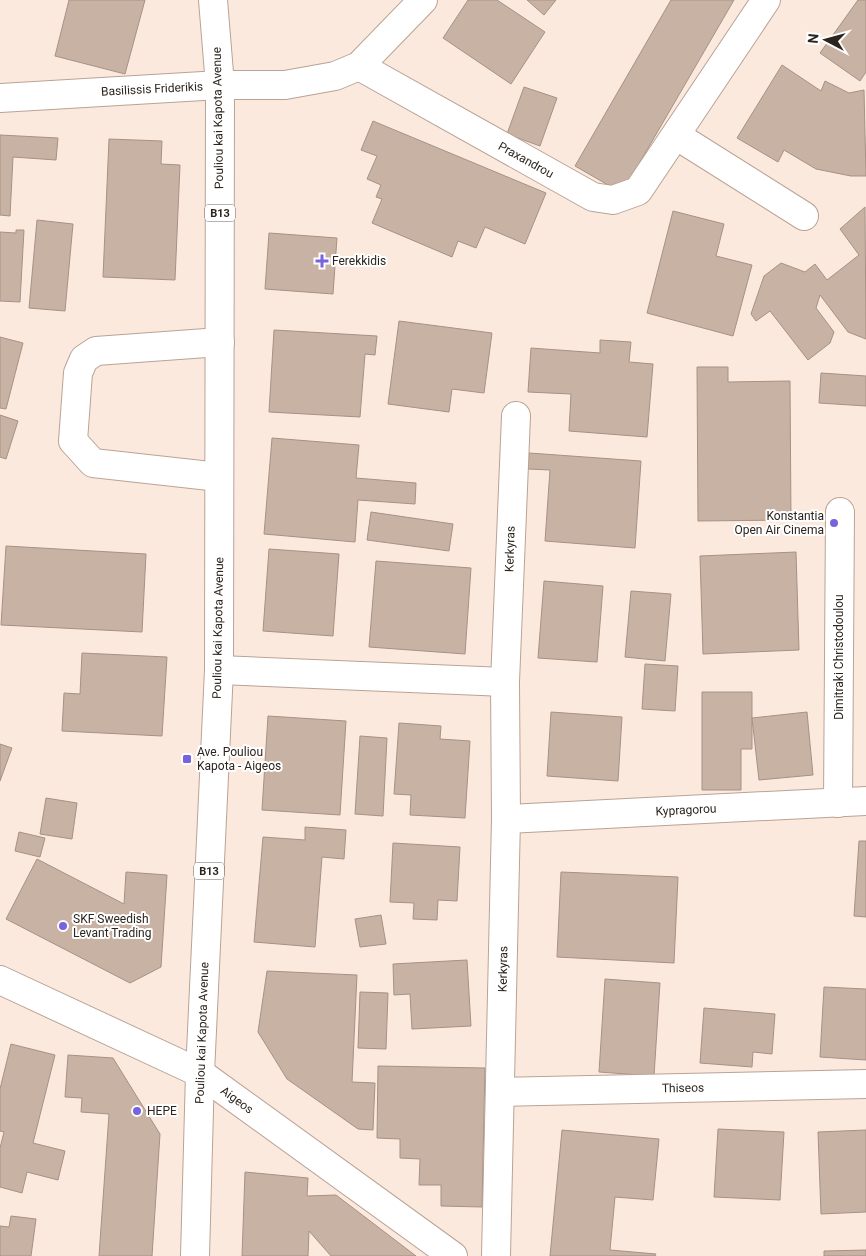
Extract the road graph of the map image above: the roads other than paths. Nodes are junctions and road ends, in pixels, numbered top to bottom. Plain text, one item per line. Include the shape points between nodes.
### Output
1 (213, 0) edge
2 (423, 0) edge
3 (766, 0) edge
4 (359, 66) junction
5 (220, 85) junction
6 (0, 98) edge
7 (677, 136) junction
8 (804, 216) dead end
9 (220, 342) junction
10 (516, 416) dead end
11 (219, 476) junction
12 (840, 512) dead end
13 (219, 670) junction
14 (505, 682) junction
15 (866, 801) edge
16 (838, 803) junction
17 (506, 819) junction
18 (0, 980) edge
19 (200, 1073) junction
20 (866, 1084) edge
21 (500, 1092) junction
22 (195, 1256) edge
23 (453, 1256) edge
24 (496, 1256) edge

1 - 5 street, Pouliou kai Kapota Avenue / B13
2 - 4 street, Basilissis Friderikis
3 - 7 street, Praxandrou
4 - 5 street, Basilissis Friderikis via 335,76 285,85
4 - 7 street, Praxandrou via 602,200 613,200 638,191
5 - 6 street, Basilissis Friderikis
5 - 9 street, Pouliou kai Kapota Avenue / B13
7 - 8 street
9 - 11 street, Pouliou kai Kapota Avenue / B13
9 - 11 street via 96,351 84,359 78,373 73,441 93,463
10 - 14 street, Kerkyras
11 - 13 street, Pouliou kai Kapota Avenue / B13
12 - 16 street, Dimitraki Christodoulou
13 - 14 street
13 - 19 street, Pouliou kai Kapota Avenue / B13
14 - 17 street, Kerkyras
15 - 16 street, Kypragorou
16 - 17 street, Kypragorou
17 - 21 street, Kerkyras
18 - 19 street, Aigeos
19 - 22 street, Pouliou kai Kapota Avenue / B13
19 - 23 street, Aigeos
20 - 21 street, Thiseos
21 - 24 street, Kerkyras

